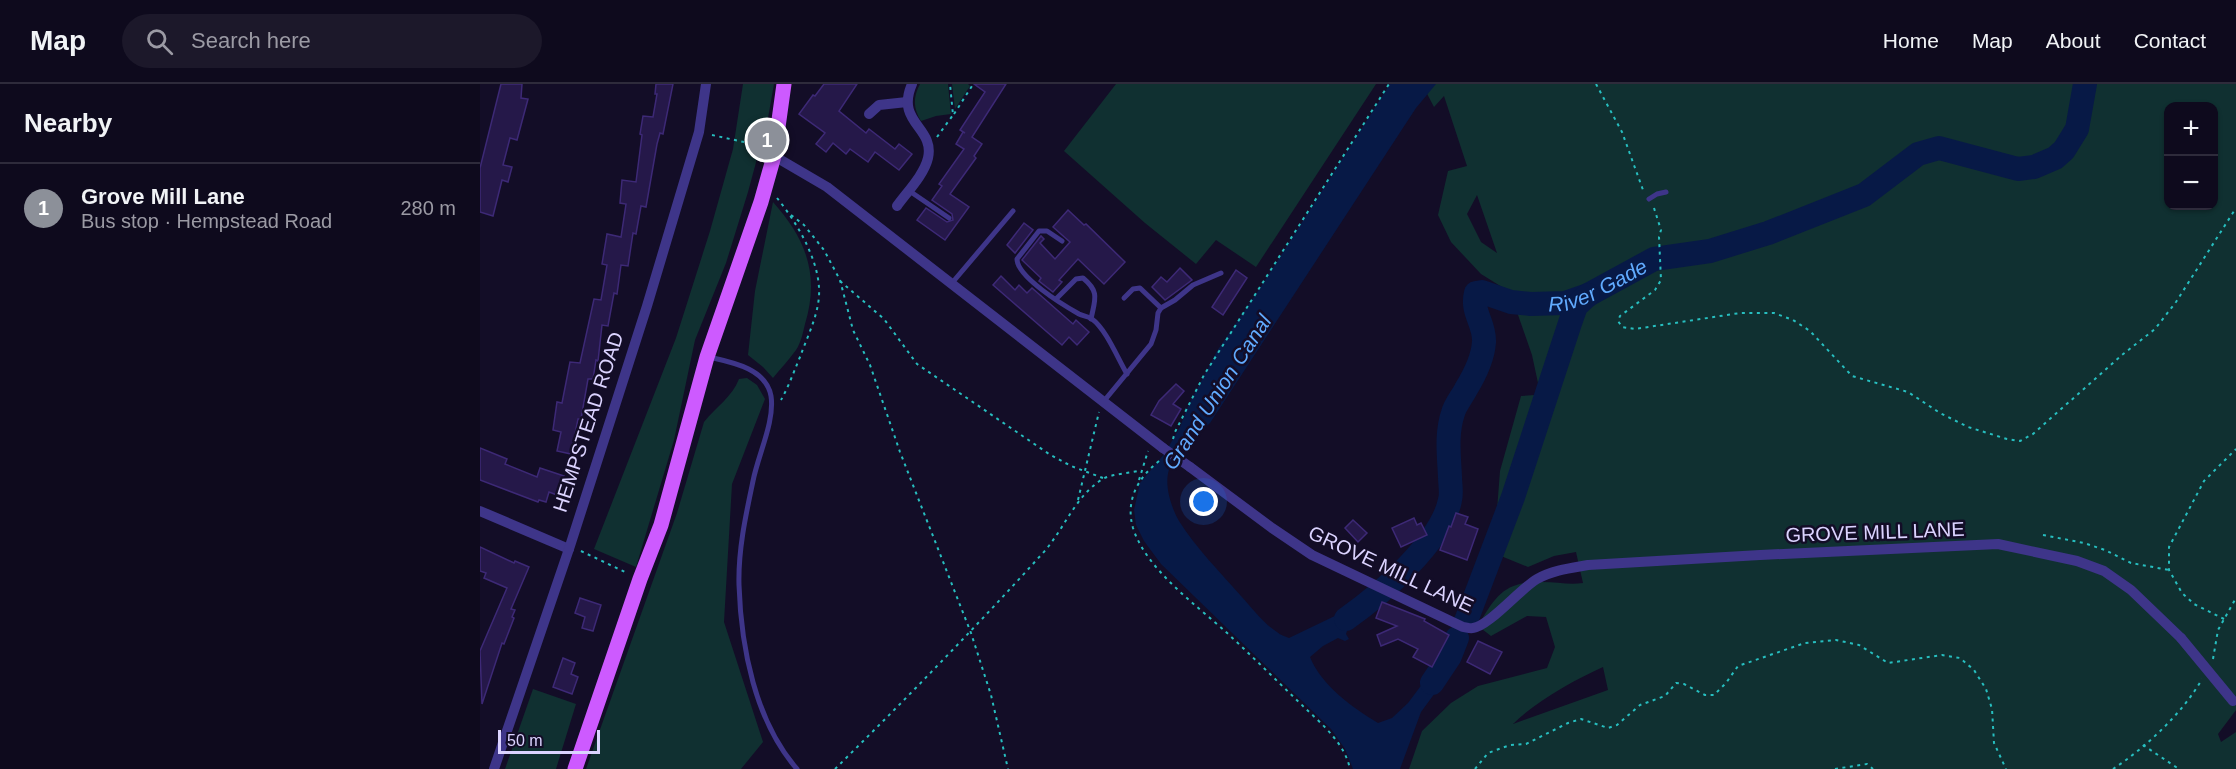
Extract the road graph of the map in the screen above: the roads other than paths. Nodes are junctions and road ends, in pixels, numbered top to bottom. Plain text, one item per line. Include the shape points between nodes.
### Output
1 (706, 84) edge
2 (784, 84) edge
3 (912, 84) edge
4 (908, 102) junction
5 (869, 114) dead end
6 (769, 151) junction
7 (908, 190) junction
8 (1666, 192) dead end
9 (1649, 199) road end
10 (897, 206) dead end
11 (1013, 211) dead end
12 (949, 218) dead end
13 (1062, 241) dead end
14 (1221, 273) dead end
15 (951, 284) junction
16 (1124, 298) dead end
17 (1056, 299) junction
18 (1161, 308) junction
19 (1091, 318) junction
20 (707, 357) junction
21 (1127, 375) junction
22 (1103, 403) junction
23 (480, 511) edge
24 (569, 547) junction
25 (2234, 704) edge
26 (494, 769) edge
27 (575, 769) edge
28 (797, 769) edge

1 - 24 street, HEMPSTEAD ROAD via 699,132
2 - 6 main road
3 - 4 street
4 - 5 street via 879,105
4 - 7 street via 914,123 929,146 925,167
6 - 15 street, GROVE MILL LANE via 827,187
6 - 20 main road via 766,184
7 - 10 street
7 - 12 lane
8 - 9 lane
11 - 15 lane
13 - 17 lane via 1040,231 1017,259 1020,270
14 - 18 lane via 1194,285
15 - 22 street, GROVE MILL LANE
16 - 18 lane via 1140,288
17 - 19 lane
17 - 19 lane via 1076,279 1083,278 1095,291
18 - 21 lane via 1151,344
19 - 21 lane
20 - 27 main road via 661,525
20 - 28 lane via 758,374 771,395 771,417 757,464 742,545 742,627 760,702 779,746
21 - 22 lane
22 - 25 street, GROVE MILL LANE, bridge via 1312,555 1463,627 1473,628 1486,622 1538,579 1588,565 1998,544 2077,561 2104,571 2131,590 2181,638
23 - 24 street
24 - 26 street, HEMPSTEAD ROAD

